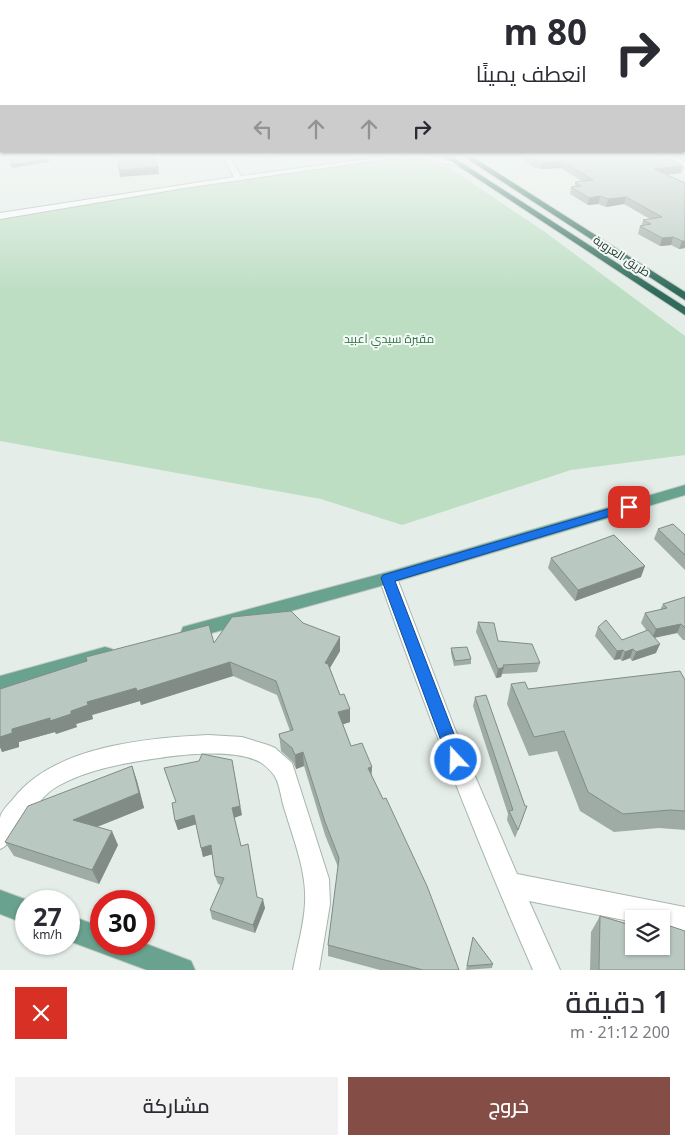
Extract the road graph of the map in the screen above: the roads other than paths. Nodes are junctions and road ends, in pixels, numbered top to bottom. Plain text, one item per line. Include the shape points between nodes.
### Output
1 (92, 201) edge
2 (514, 201) edge
3 (536, 201) edge
4 (0, 216) edge
5 (685, 297) edge
6 (685, 312) edge
7 (685, 490) edge
8 (388, 578) junction
9 (170, 638) edge
10 (123, 650) edge
11 (0, 684) edge
12 (0, 837) edge
13 (508, 885) junction
14 (0, 902) edge
15 (15, 908) edge
16 (685, 920) edge
17 (138, 955) edge
18 (167, 967) edge
19 (306, 970) edge
20 (547, 970) edge

1 - 4 street
2 - 6 highway, طريق العروبة
3 - 5 highway, طريق العروبة
7 - 8 main road
8 - 9 main road
8 - 13 street via 450,745
10 - 11 main road
12 - 19 street via 33,791 69,770 138,750 178,746 237,746 265,753 280,762 284,770 317,879 317,910
13 - 16 street
13 - 20 street
14 - 15 main road
17 - 18 main road

